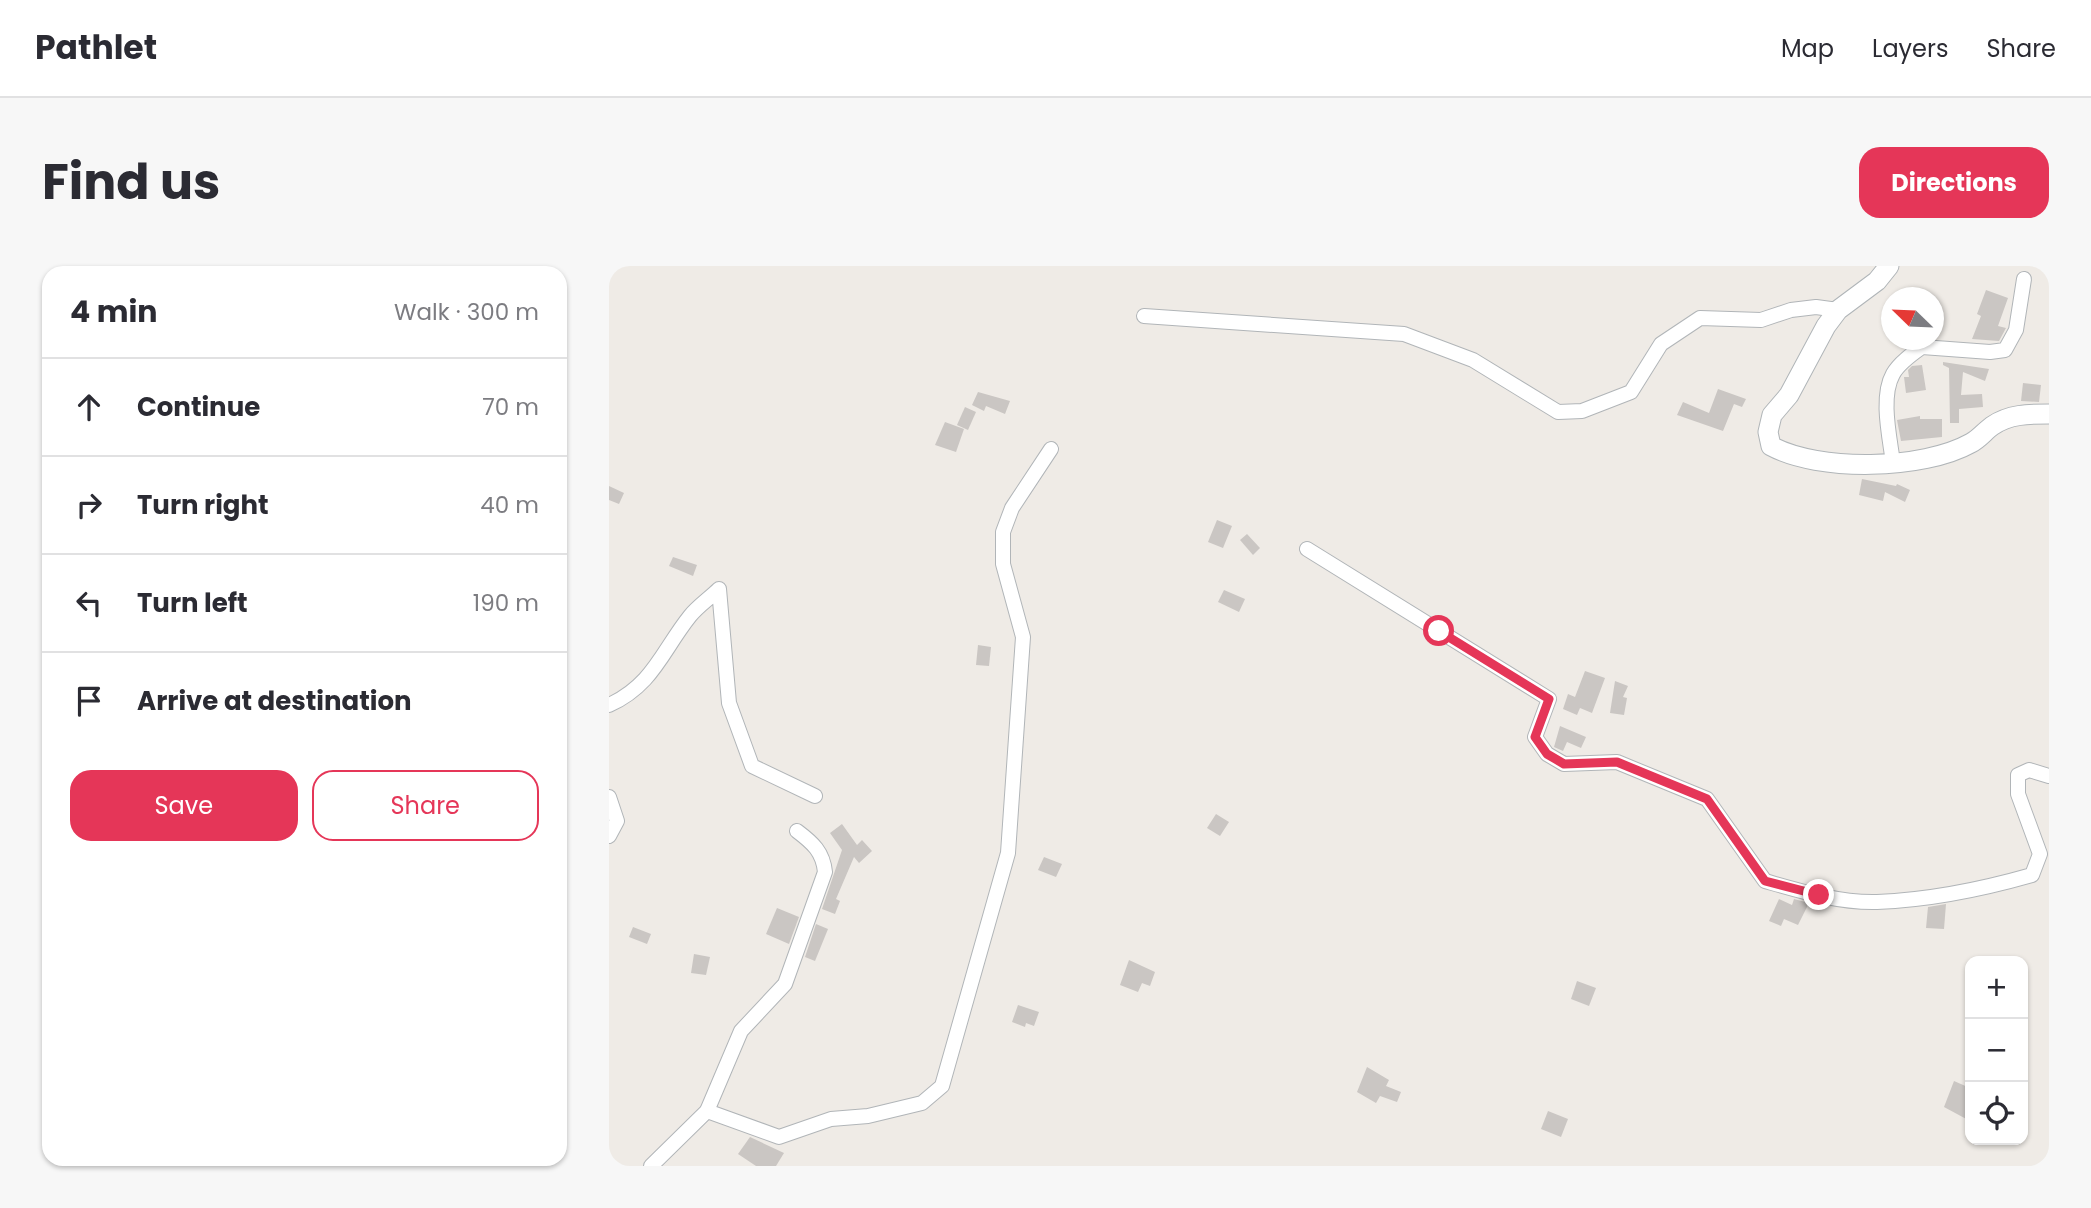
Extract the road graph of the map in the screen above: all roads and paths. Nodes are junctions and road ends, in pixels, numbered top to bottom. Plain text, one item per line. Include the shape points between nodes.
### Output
1 (1889, 266) edge
2 (2024, 279) dead end
3 (1838, 310) junction
4 (1144, 316) dead end
5 (2049, 414) edge
6 (1051, 449) dead end
7 (1893, 463) junction
8 (1307, 548) dead end
9 (609, 705) edge
10 (2049, 776) edge
11 (815, 796) dead end
12 (609, 797) edge
13 (797, 831) dead end
14 (609, 836) edge
15 (707, 1111) junction
16 (651, 1166) edge

1 - 3 main road via 1877,281
2 - 7 street via 2016,330 2005,350 1922,346 1893,374 1888,421
3 - 4 street via 1791,310 1761,320 1700,318 1661,344 1630,392 1582,411 1558,412 1473,360 1403,334
3 - 7 main road via 1789,395 1772,415 1771,446 1789,456 1871,466
5 - 7 main road via 2021,414 1994,424 1973,443 1930,459
6 - 15 street via 1012,508 1003,532 1003,564 1023,637 1008,853 942,1086 922,1103 831,1119 779,1136
8 - 10 street via 1549,699 1535,737 1547,754 1564,764 1617,762 1707,799 1765,881 1840,899 1877,901 1987,888 2032,875 2041,854 2018,794 2018,775 2029,770
9 - 11 street via 631,695 663,659 690,615 719,589 729,703 752,766
12 - 14 street via 617,821
13 - 15 street via 822,856 823,884 785,984 741,1031
15 - 16 street

